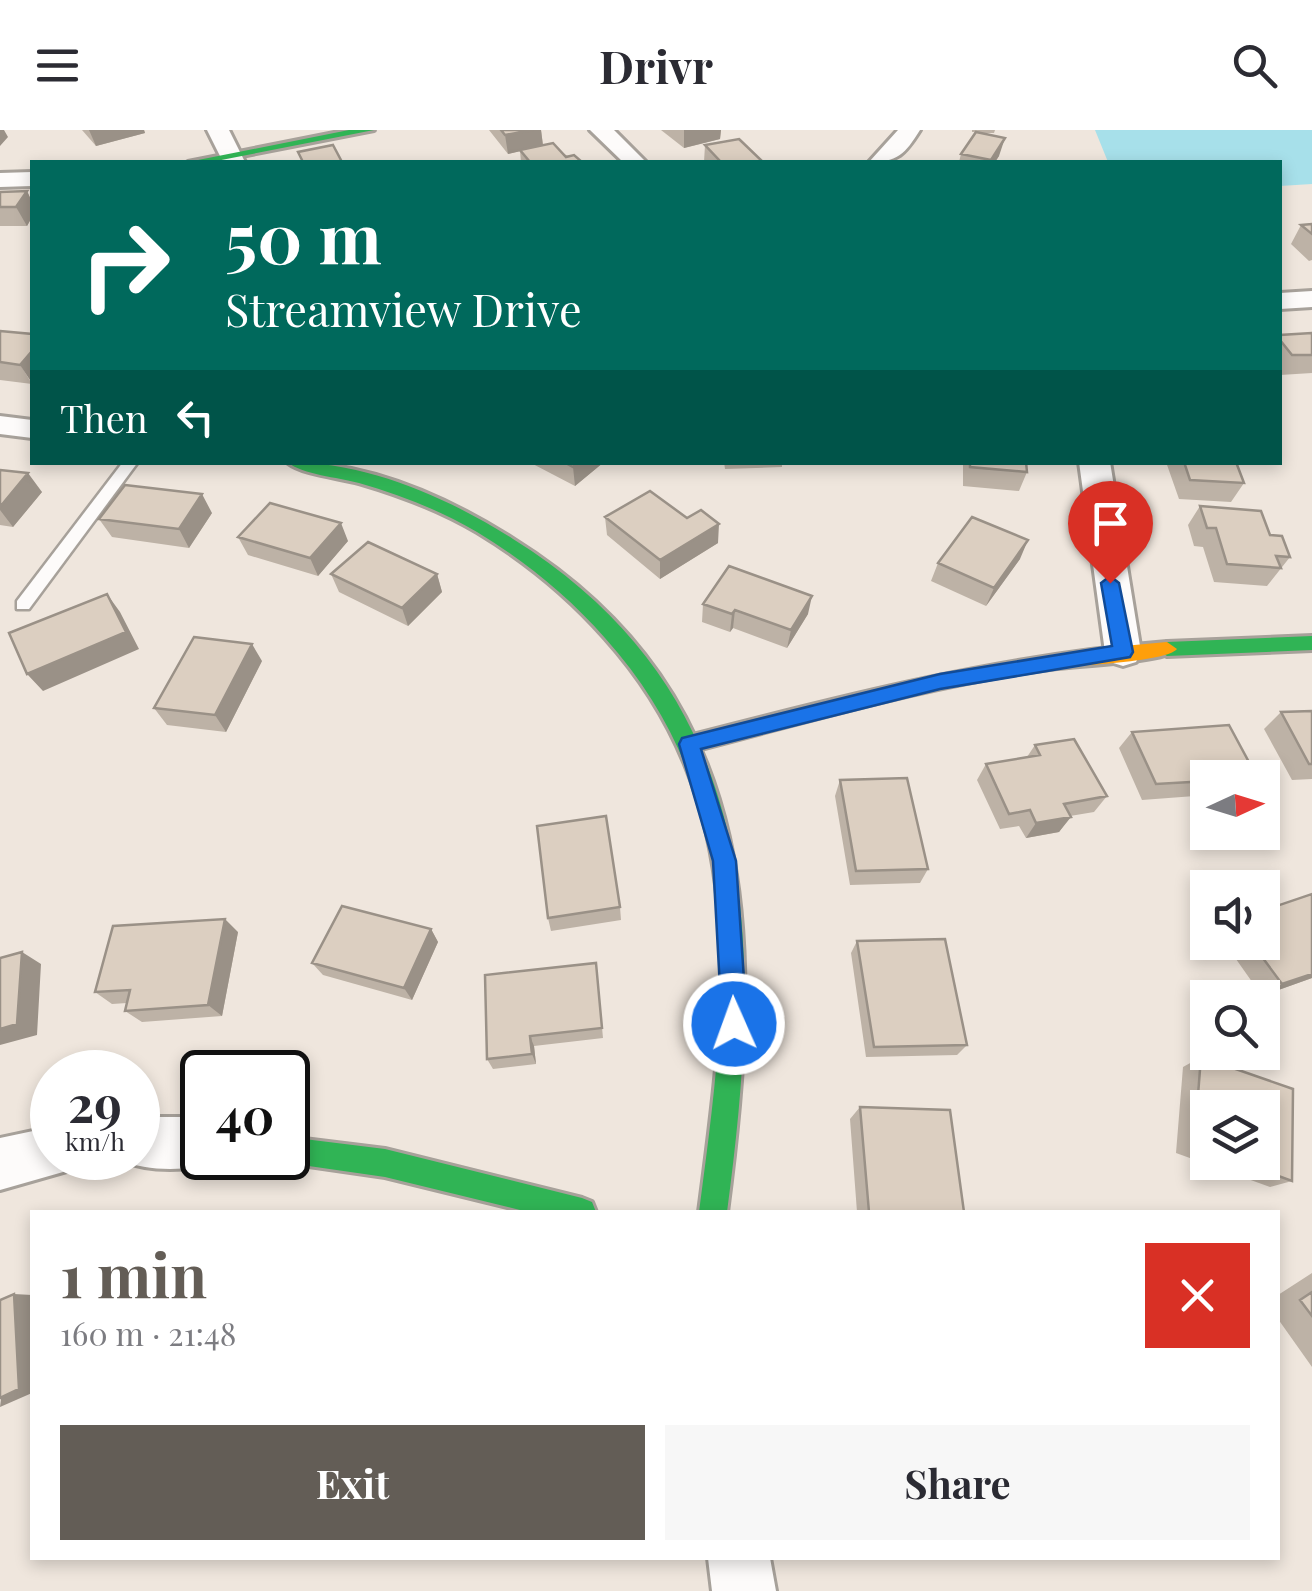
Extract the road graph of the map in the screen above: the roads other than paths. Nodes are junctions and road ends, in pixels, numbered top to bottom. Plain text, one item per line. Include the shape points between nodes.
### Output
1 (218, 130) edge
2 (368, 130) edge
3 (601, 130) edge
4 (909, 130) edge
5 (232, 160) edge
6 (633, 160) edge
7 (883, 160) edge
8 (30, 179) edge
9 (0, 180) edge
10 (1312, 299) edge
11 (1282, 301) edge
12 (0, 425) edge
13 (30, 429) edge
14 (129, 465) edge
15 (307, 465) edge
16 (1094, 465) edge
17 (23, 604) dead end
18 (1312, 643) edge
19 (1123, 652) junction
20 (689, 744) junction
21 (310, 1153) edge
22 (30, 1157) edge
23 (0, 1164) edge
24 (574, 1210) edge
25 (714, 1210) edge
26 (739, 1560) edge
27 (744, 1591) edge

1 - 5 street
2 - 5 street
3 - 6 street
4 - 7 street
8 - 9 street
10 - 11 street
12 - 13 street
14 - 17 lane
15 - 20 street via 408,491 505,538 618,640
16 - 19 street
18 - 19 street
19 - 20 street via 940,681
20 - 25 street via 724,861 732,970 734,1024
21 - 24 street via 385,1162
22 - 23 street
26 - 27 street

